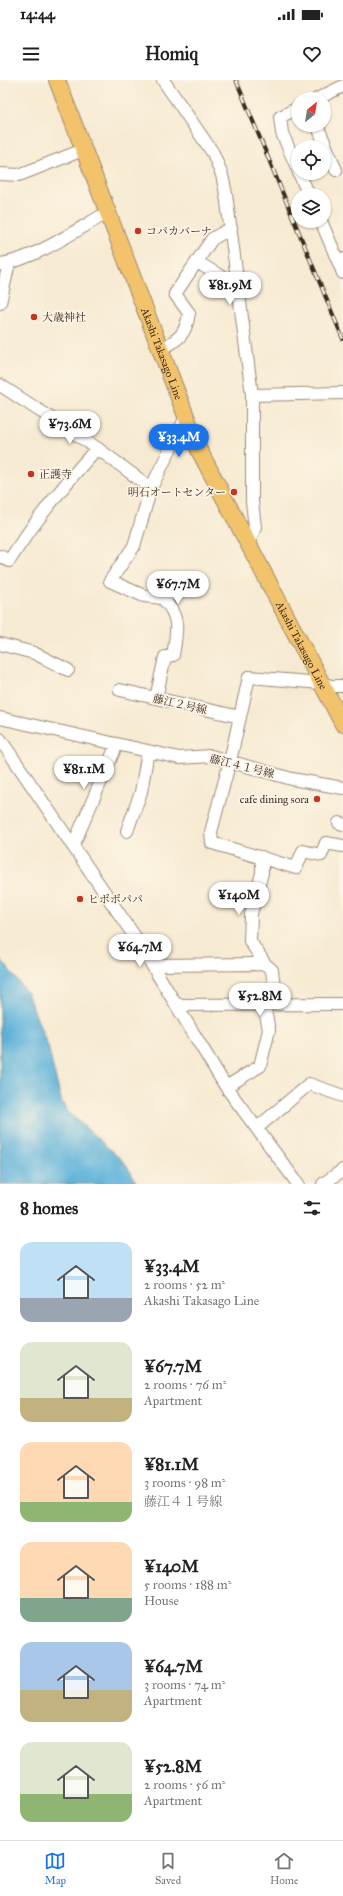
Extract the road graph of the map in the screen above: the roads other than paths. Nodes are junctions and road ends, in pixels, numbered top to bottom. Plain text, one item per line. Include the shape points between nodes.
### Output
1 (57, 80) edge
2 (163, 80) edge
3 (341, 80) edge
4 (343, 86) edge
5 (331, 92) edge
6 (291, 112) edge
7 (320, 132) edge
8 (83, 150) junction
9 (291, 154) edge
10 (336, 170) dead end
11 (0, 174) edge
12 (108, 212) junction
13 (231, 228) junction
14 (324, 228) edge
15 (341, 260) edge
16 (197, 262) junction
17 (4, 264) edge
18 (343, 273) edge
19 (240, 288) junction
20 (0, 303) edge
21 (160, 350) junction
22 (0, 385) edge
23 (343, 393) edge
24 (252, 395) junction
25 (186, 417) junction
26 (97, 448) junction
27 (151, 488) junction
28 (248, 545) junction
29 (5, 559) edge
30 (185, 589) dead end
31 (162, 598) junction
32 (0, 644) edge
33 (68, 670) dead end
34 (321, 683) junction
35 (343, 686) edge
36 (120, 690) dead end
37 (156, 698) junction
38 (240, 717) junction
39 (0, 718) edge
40 (343, 724) edge
41 (0, 739) edge
42 (117, 744) junction
43 (148, 751) junction
44 (230, 761) junction
45 (343, 788) edge
46 (127, 831) dead end
47 (73, 846) junction
48 (343, 846) edge
49 (262, 858) junction
50 (265, 964) junction
51 (152, 965) junction
52 (276, 1003) junction
53 (343, 1004) edge
54 (264, 1005) junction
55 (177, 1006) junction
56 (226, 1087) junction
57 (343, 1096) edge
58 (257, 1128) junction
59 (343, 1170) edge
60 (298, 1184) edge
61 (323, 1184) edge

1 - 8 main road, Akashi Takasago Line
2 - 13 street via 213,153 222,175
3 - 4 street
4 - 5 street
6 - 9 street via 280,117 282,133
7 - 10 street
8 - 11 street via 19,175
8 - 12 main road, Akashi Takasago Line
12 - 17 street via 42,249
12 - 21 main road, Akashi Takasago Line
13 - 16 street via 212,239
13 - 19 street
14 - 15 street
15 - 18 street
16 - 19 street
16 - 21 street via 175,294 189,313 187,325 179,339
17 - 20 street
19 - 24 street
21 - 25 main road, Akashi Takasago Line
22 - 26 street
23 - 24 street
24 - 28 street via 252,502 255,527
25 - 27 street
25 - 28 main road, Akashi Takasago Line via 199,450
26 - 27 street
26 - 29 street
27 - 31 street via 134,546 110,581 144,596
28 - 34 main road, Akashi Takasago Line
30 - 31 street
31 - 37 street via 172,607 177,628 173,655 164,657
32 - 33 street via 34,653
34 - 35 street
34 - 38 street via 249,677
34 - 40 main road, Akashi Takasago Line
36 - 37 street, 藤江２号線
37 - 38 street, 藤江２号線
38 - 44 street
39 - 42 street, 藤江４１号線
41 - 47 street
42 - 43 street, 藤江４１号線
42 - 47 street
43 - 44 street, 藤江４１号線 via 179,758 211,756
43 - 46 street via 141,792
44 - 45 street, 藤江４１号線 via 292,779
44 - 49 street via 211,832 212,843
47 - 51 street
48 - 49 street via 326,843 320,855 303,851 296,868
49 - 50 street via 262,873 251,914 250,942
50 - 51 street
50 - 52 street via 272,970
51 - 55 street
52 - 53 street
52 - 54 street
54 - 55 street
54 - 56 street via 268,1030 260,1066
55 - 56 street
56 - 58 street
57 - 58 street via 309,1084
58 - 60 street
59 - 61 street

